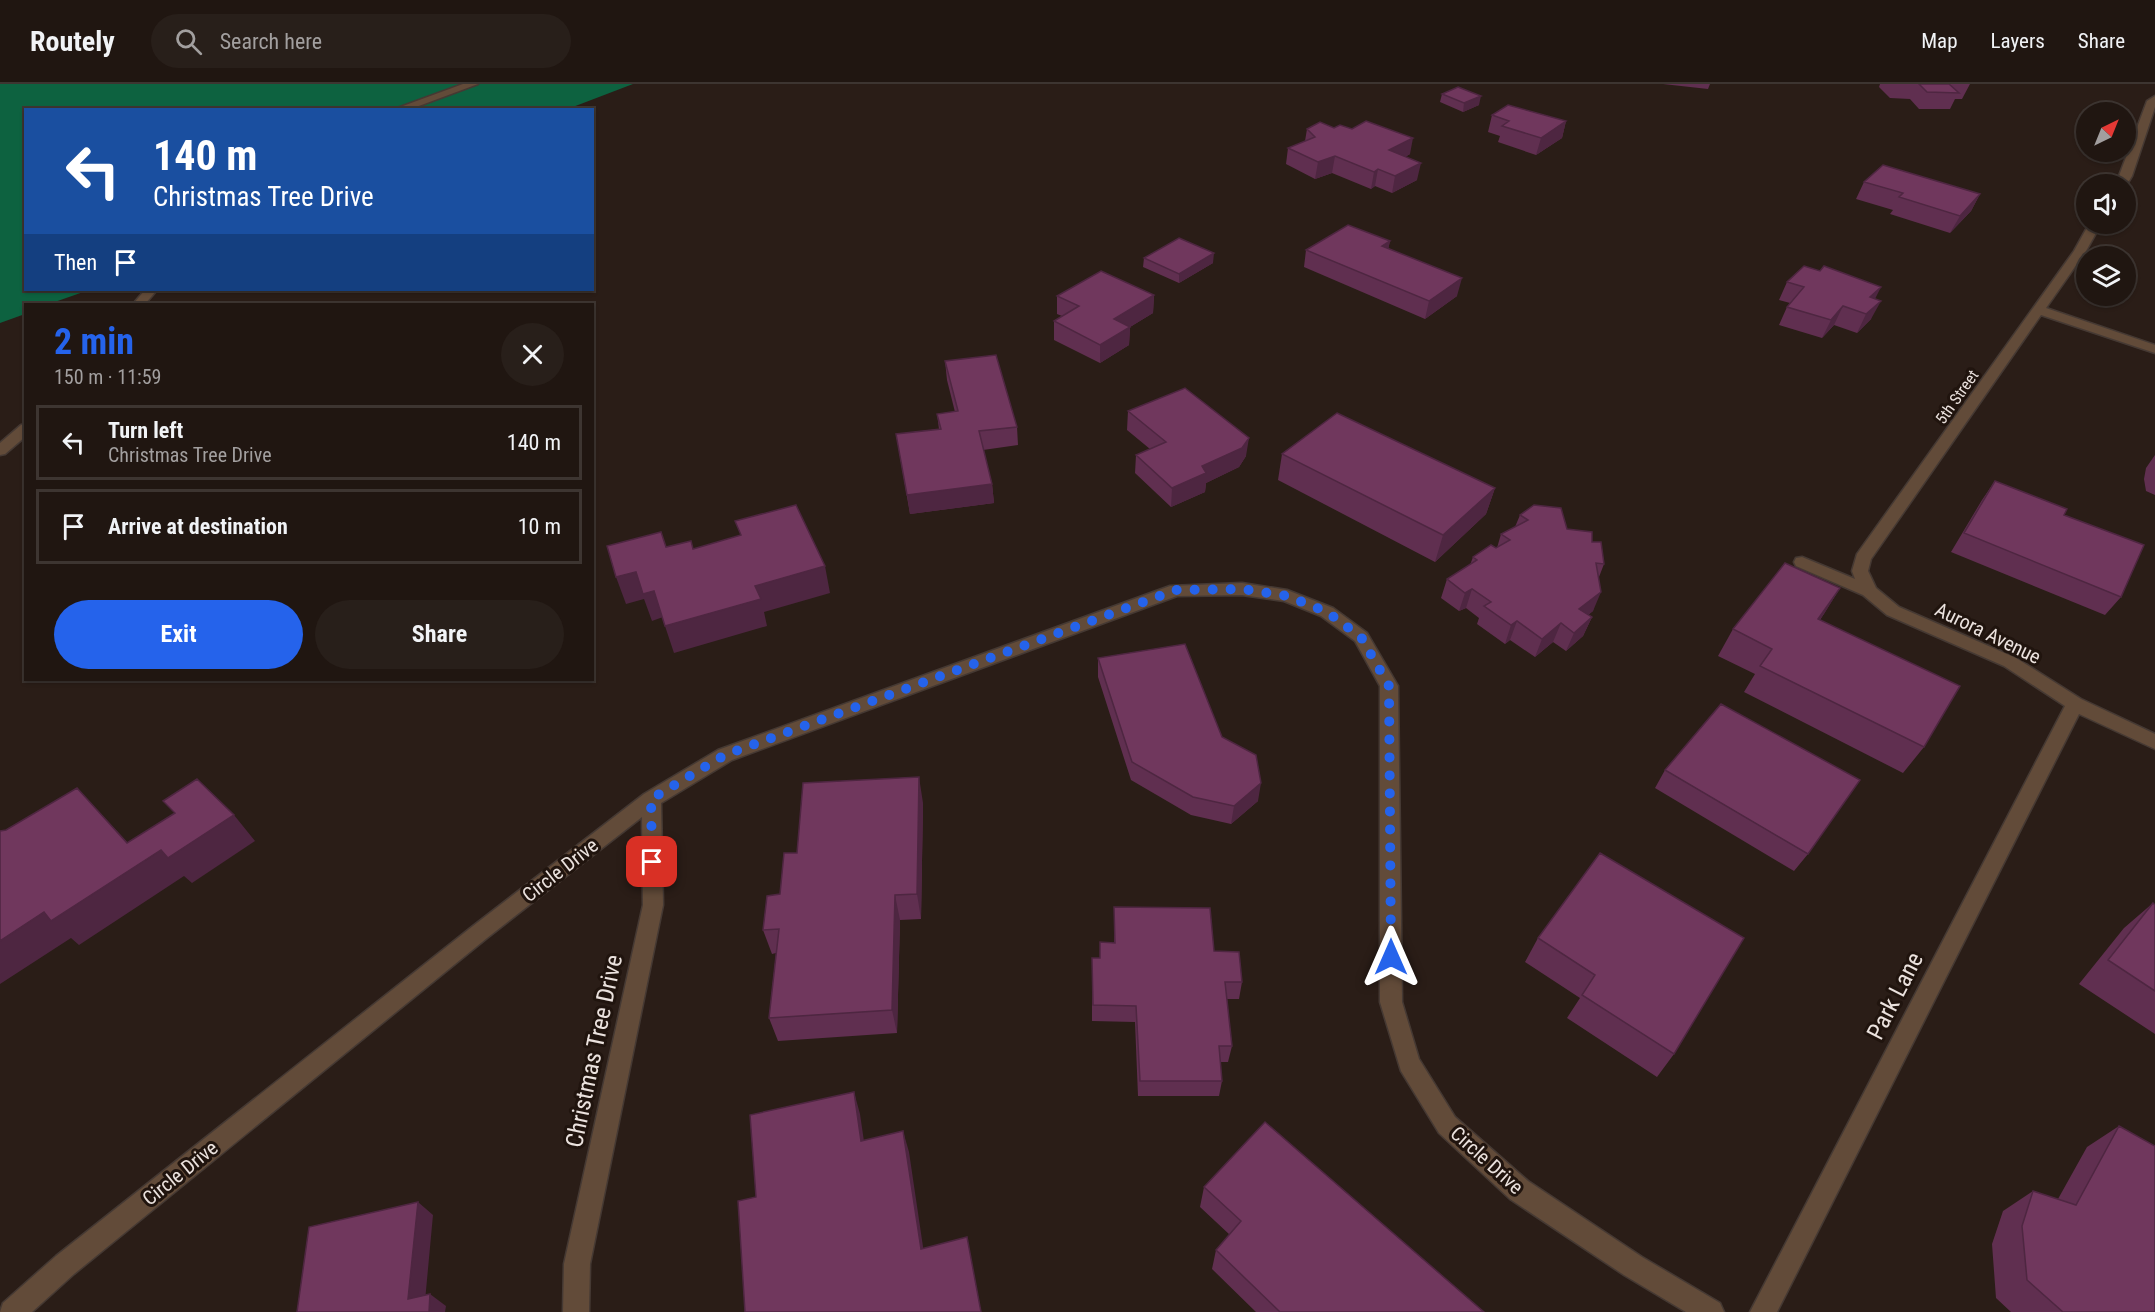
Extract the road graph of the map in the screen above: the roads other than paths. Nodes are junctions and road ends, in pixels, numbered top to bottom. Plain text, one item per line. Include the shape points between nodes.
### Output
1 (473, 84) edge
2 (2155, 99) edge
3 (403, 108) edge
4 (2128, 174) edge
5 (2089, 234) edge
6 (150, 291) edge
7 (140, 303) edge
8 (2038, 310) junction
9 (2155, 350) edge
10 (24, 430) edge
11 (0, 451) edge
12 (1803, 562) dead end
13 (1869, 591) junction
14 (2075, 704) junction
15 (2155, 742) edge
16 (651, 799) junction
17 (12, 1312) edge
18 (576, 1312) edge
19 (1712, 1312) edge
20 (1763, 1312) edge

1 - 3 street
2 - 4 street
5 - 8 street, 5th Street
6 - 7 street
8 - 9 street
8 - 13 street, 5th Street via 1863,558 1860,571
10 - 11 street
12 - 13 street, Aurora Avenue
13 - 14 street, Aurora Avenue via 1893,611 2010,662
14 - 15 street, Aurora Avenue
14 - 20 street, Park Lane
16 - 17 street, Circle Drive via 470,939
16 - 18 street, Christmas Tree Drive via 652,905 577,1264
16 - 19 street, Circle Drive via 725,755 1176,590 1242,589 1287,596 1327,612 1361,637 1389,686 1391,1002 1409,1063 1447,1125 1519,1190 1633,1266

